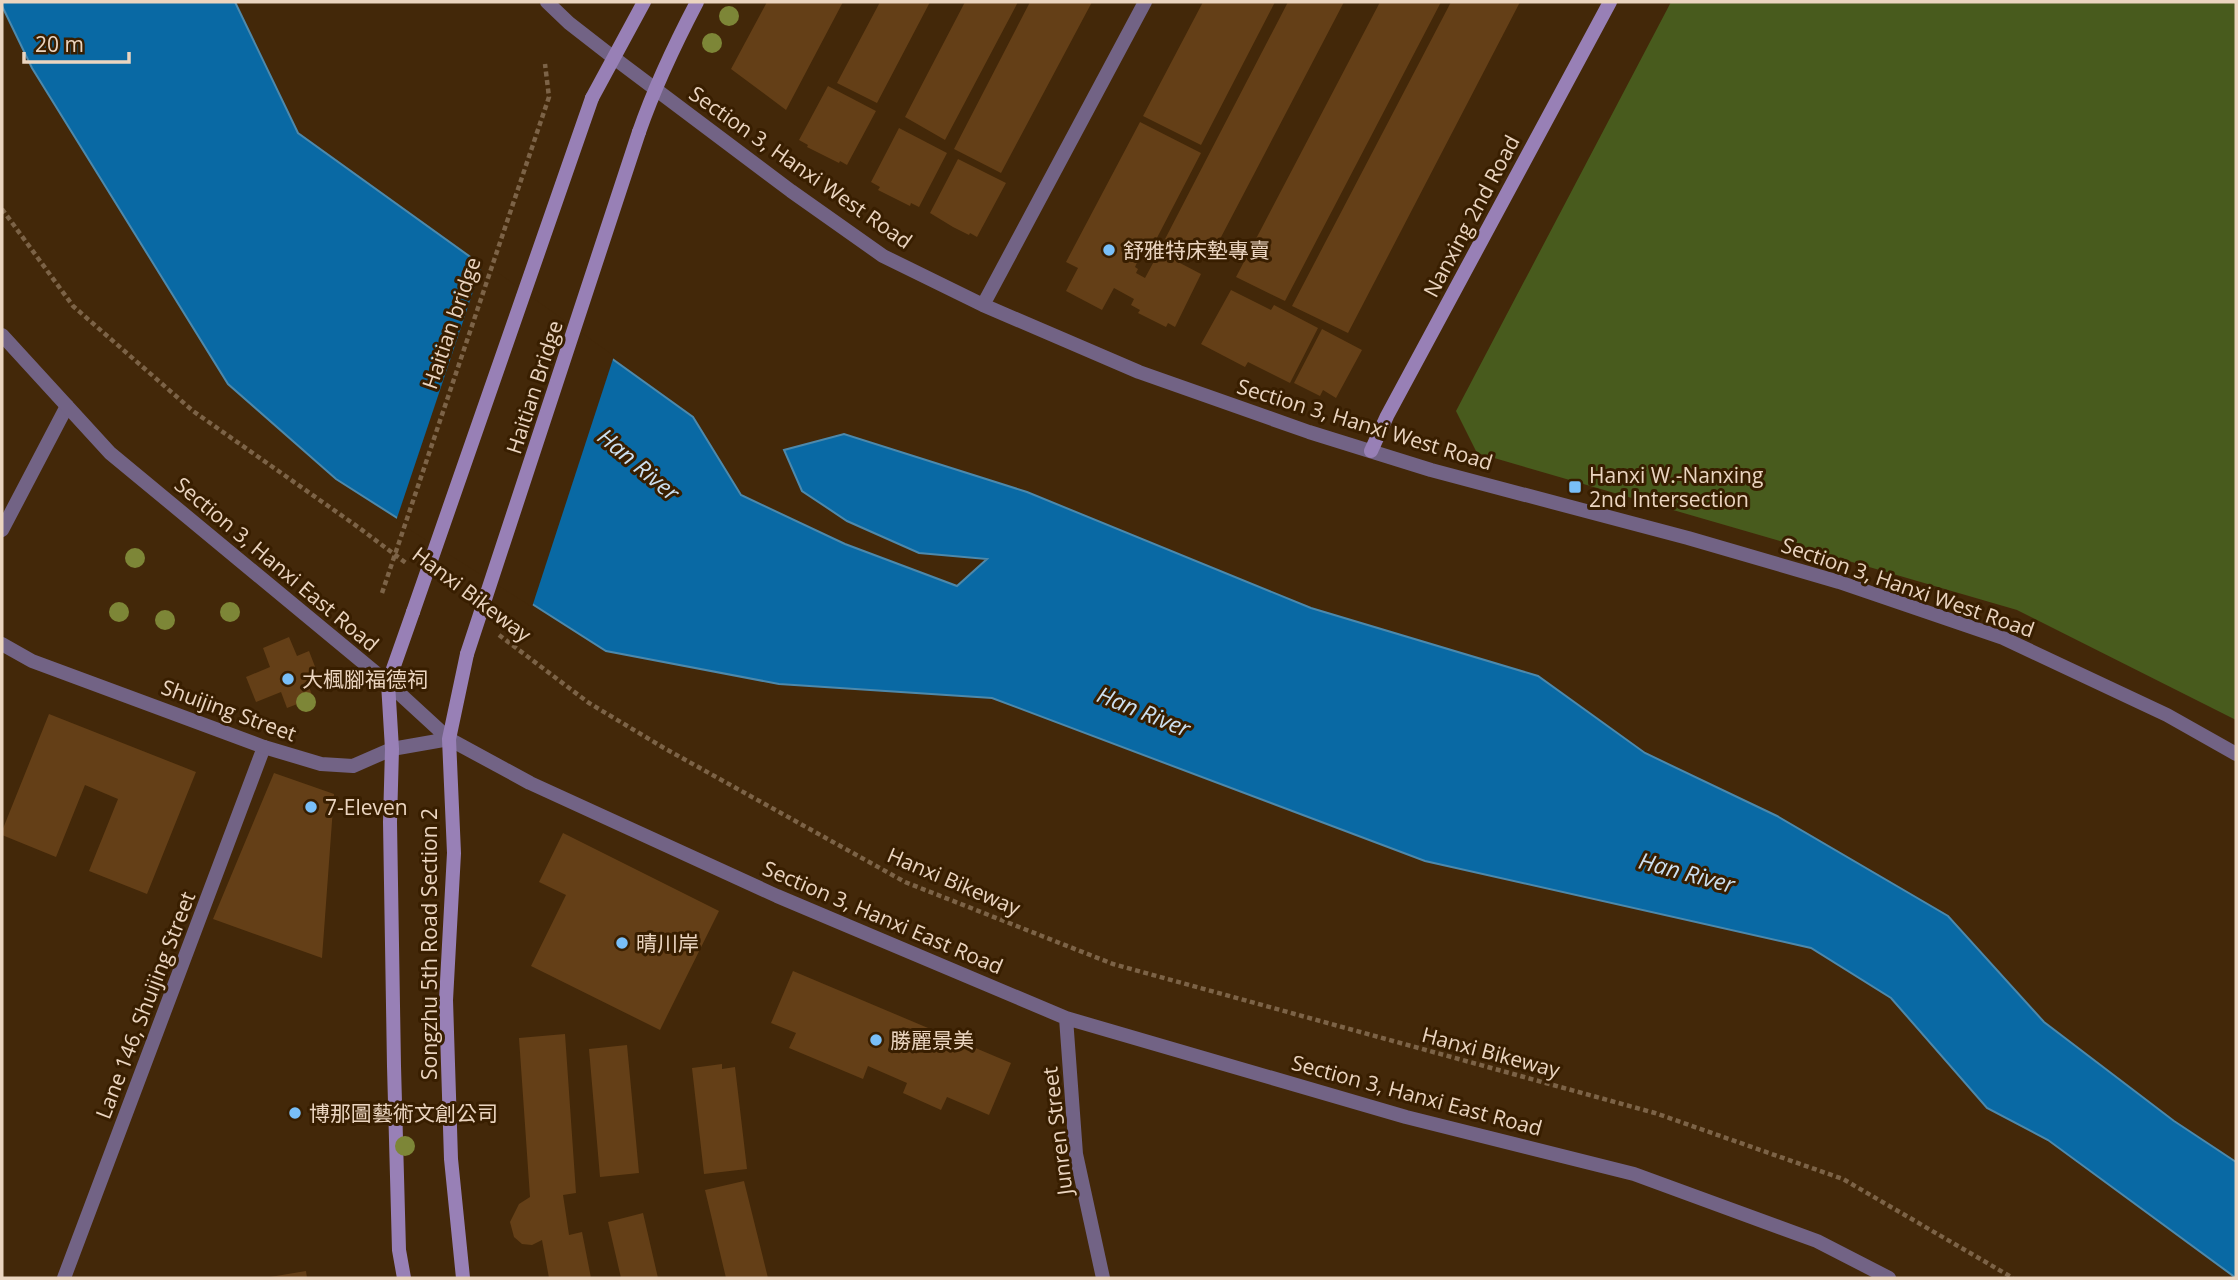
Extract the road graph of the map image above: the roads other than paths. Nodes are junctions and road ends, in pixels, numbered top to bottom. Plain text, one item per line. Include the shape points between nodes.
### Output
1 (547, 2) edge
2 (645, 2) edge
3 (697, 2) edge
4 (1144, 2) edge
5 (1610, 2) edge
6 (614, 58) junction
7 (654, 89) junction
8 (983, 305) junction
9 (2, 335) edge
10 (67, 406) junction
11 (1371, 451) junction
12 (2, 530) edge
13 (413, 612) joint
14 (2, 645) edge
15 (467, 654) joint
16 (388, 683) junction
17 (449, 739) junction
18 (264, 747) junction
19 (392, 750) junction
20 (2236, 754) edge
21 (1066, 1018) junction
22 (64, 1278) edge
23 (404, 1278) edge
24 (463, 1278) edge
25 (1103, 1278) edge
26 (1889, 1278) edge

1 - 6 street, Section 3, Hanxi West Road
2 - 6 street, Haitian bridge
3 - 7 street, Haitian Bridge
4 - 8 street
5 - 11 street, Nanxing 2nd Road
6 - 7 street, Section 3, Hanxi West Road
6 - 13 street, Haitian bridge, bridge via 592,98
7 - 8 street, Section 3, Hanxi West Road via 883,256
7 - 15 street, Haitian Bridge, bridge
8 - 11 street, Section 3, Hanxi West Road via 1139,372
9 - 10 street, Section 3, Hanxi East Road
10 - 12 street
10 - 16 street, Section 3, Hanxi East Road via 110,453
11 - 20 street, Section 3, Hanxi West Road via 1839,582 2003,638 2167,715
13 - 16 street, Songzhu 5th Road Section 2
14 - 18 street, Shuijing Street via 32,661
15 - 17 street, Songzhu 5th Road Section 2
16 - 17 street, Section 3, Hanxi East Road
16 - 19 street, Songzhu 5th Road Section 2
17 - 19 street, Shuijing Street
17 - 21 street, Section 3, Hanxi East Road via 539,787 777,896
17 - 24 street, Songzhu 5th Road Section 2 via 454,853 447,1014 451,1159
18 - 19 street, Shuijing Street via 321,764 353,766
18 - 22 street, Lane 146, Shuijing Street
19 - 23 street, Songzhu 5th Road Section 2 via 394,1066 399,1250
21 - 25 street, Junren Street via 1076,1154
21 - 26 street, Section 3, Hanxi East Road via 1406,1117 1634,1174 1817,1241

